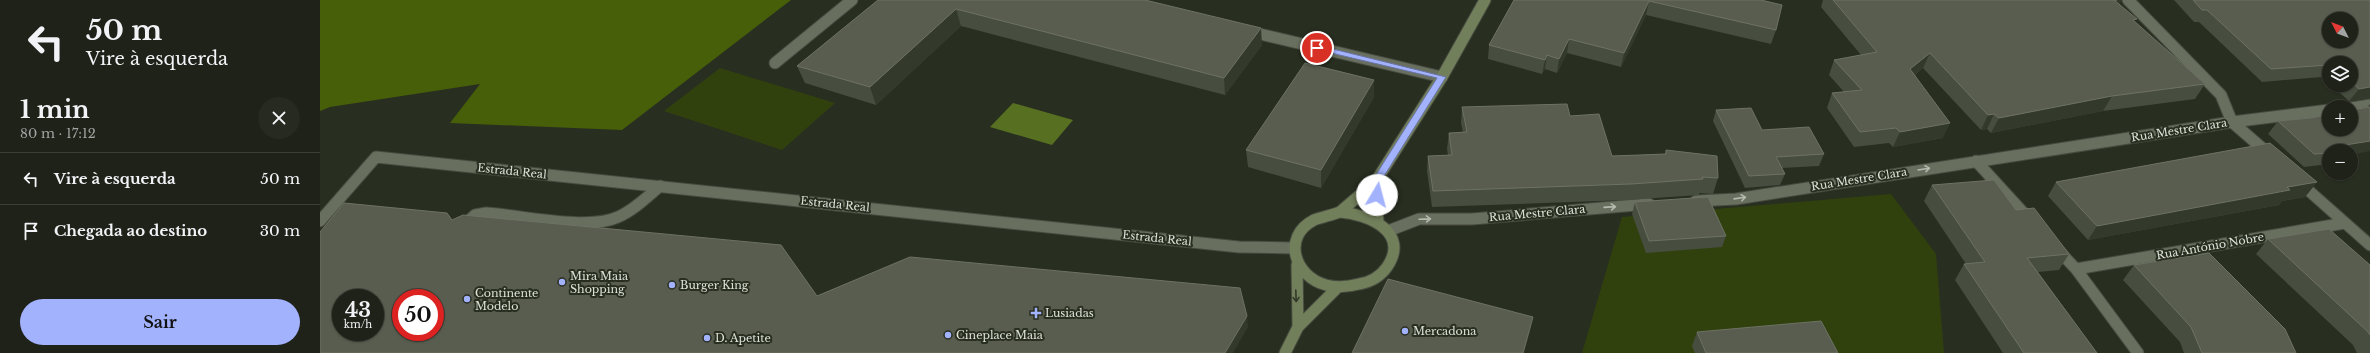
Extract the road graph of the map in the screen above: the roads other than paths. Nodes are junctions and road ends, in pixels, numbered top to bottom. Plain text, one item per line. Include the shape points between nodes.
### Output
1 (852, 0) edge
2 (1485, 0) edge
3 (2128, 0) edge
4 (1240, 29) edge
5 (775, 63) dead end
6 (1442, 77) junction
7 (2370, 105) edge
8 (2358, 107) edge
9 (2322, 111) edge
10 (2232, 122) junction
11 (1976, 161) junction
12 (2279, 164) edge
13 (2291, 175) edge
14 (1376, 181) junction
15 (660, 186) junction
16 (1688, 202) edge
17 (1664, 204) edge
18 (1340, 212) junction
19 (320, 221) edge
20 (1378, 222) junction
21 (2345, 222) junction
22 (463, 226) edge
23 (2039, 229) edge
24 (1388, 232) junction
25 (2049, 240) edge
26 (2370, 245) edge
27 (1293, 248) junction
28 (1297, 265) junction
29 (2076, 269) junction
30 (1338, 287) junction
31 (1298, 327) junction
32 (1285, 353) edge
33 (2138, 353) edge

1 - 5 street
2 - 6 main road
3 - 10 street via 2221,95
4 - 6 street
6 - 14 main road
7 - 8 street
9 - 10 street, Rua Mestre Clara
10 - 11 street, Rua Mestre Clara
10 - 12 street
16 -> 11 street, Rua Mestre Clara via 1736,199
11 - 23 street
13 - 21 street
14 - 18 main road
14 - 20 main road
15 - 19 street, Estrada Real via 376,156
15 - 22 street via 628,212 608,221 590,222 486,213 476,215
15 - 27 street, Estrada Real via 1239,247
24 -> 17 street, Rua Mestre Clara via 1419,219 1472,219
18 - 20 main road via 1354,213
18 - 27 main road via 1311,221 1300,230
20 - 24 main road
21 - 26 street
21 - 29 street, Rua António Nobre
24 - 30 main road via 1393,242 1394,253 1390,265 1382,275 1354,287
25 - 29 street
27 - 28 main road
28 - 30 main road via 1313,280
28 -> 31 main road
29 - 33 street
30 - 31 main road
31 - 32 main road

